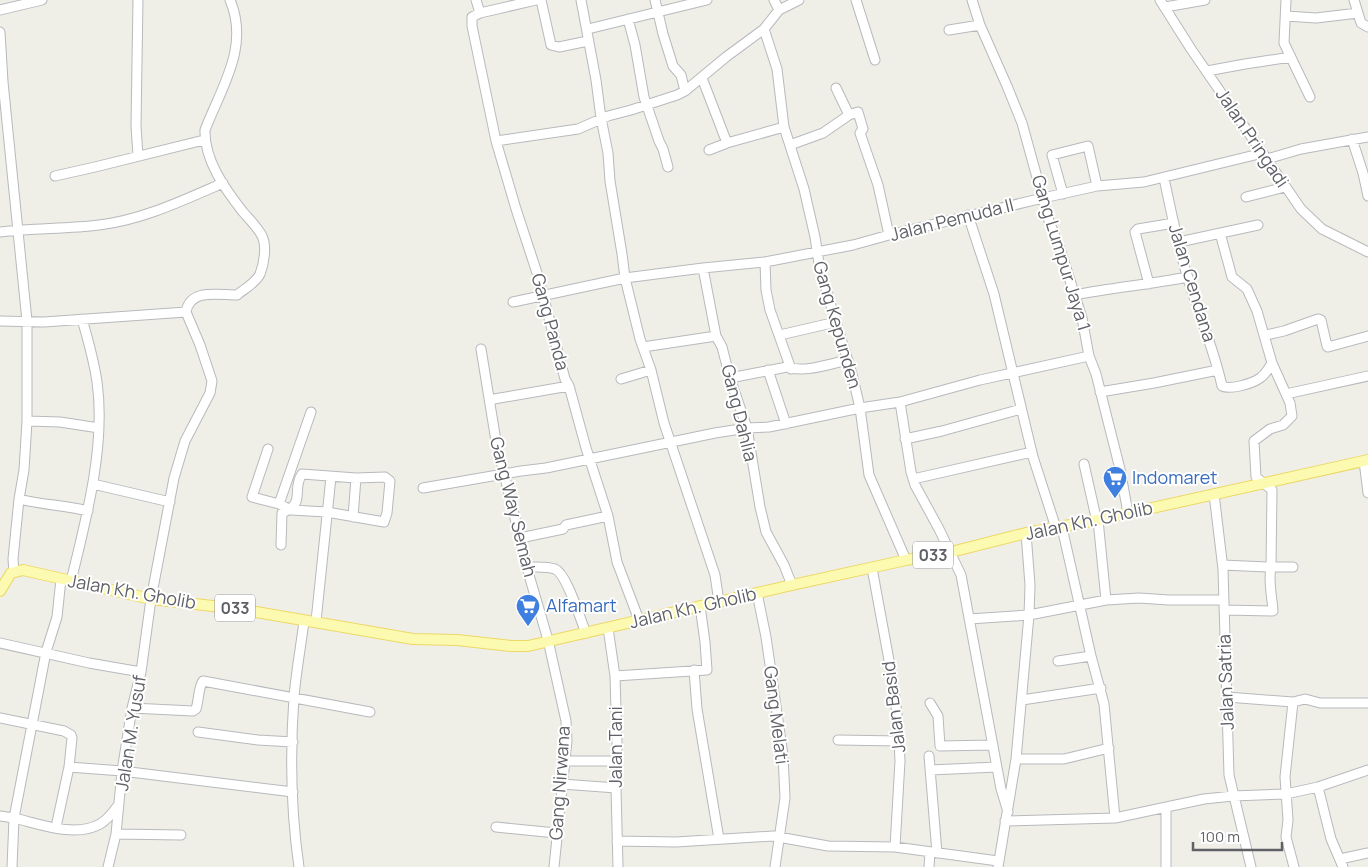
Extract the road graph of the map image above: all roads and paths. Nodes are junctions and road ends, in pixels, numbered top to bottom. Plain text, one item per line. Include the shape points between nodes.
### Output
1 (42, 0) edge
2 (138, 0) edge
3 (230, 0) edge
4 (476, 0) edge
5 (536, 0) edge
6 (541, 0) edge
7 (582, 0) edge
8 (655, 0) edge
9 (707, 0) edge
10 (774, 0) edge
11 (799, 0) edge
12 (856, 0) edge
13 (972, 0) edge
14 (1205, 0) edge
15 (1286, 0) edge
16 (1354, 0) edge
17 (524, 1) edge
18 (1162, 4) edge
19 (0, 10) edge
20 (779, 10) junction
21 (480, 13) junction
22 (658, 13) junction
23 (1358, 13) junction
24 (1286, 16) junction
25 (628, 19) junction
26 (980, 25) junction
27 (1368, 28) edge
28 (588, 29) junction
29 (764, 29) junction
30 (950, 30) dead end
31 (0, 32) edge
32 (588, 41) junction
33 (1290, 58) junction
34 (875, 60) dead end
35 (1207, 71) junction
36 (702, 78) junction
37 (2, 82) edge
38 (836, 88) dead end
39 (685, 91) junction
40 (1310, 96) dead end
41 (647, 104) junction
42 (849, 115) junction
43 (601, 118) junction
44 (784, 127) junction
45 (1368, 136) edge
46 (1352, 139) junction
47 (204, 140) junction
48 (496, 141) junction
49 (727, 143) junction
50 (790, 145) junction
51 (708, 150) dead end
52 (138, 156) junction
53 (1265, 156) junction
54 (668, 167) dead end
55 (55, 176) dead end
56 (1164, 178) junction
57 (223, 183) junction
58 (1097, 186) junction
59 (1285, 187) junction
60 (1063, 194) junction
61 (1368, 196) edge
62 (1246, 197) dead end
63 (1043, 198) junction
64 (968, 215) junction
65 (1174, 223) junction
66 (1258, 225) dead end
67 (19, 230) junction
68 (0, 232) edge
69 (1220, 233) junction
70 (889, 235) junction
71 (1179, 242) junction
72 (816, 252) junction
73 (1368, 252) edge
74 (765, 262) junction
75 (703, 268) junction
76 (1188, 277) junction
77 (624, 278) junction
78 (1149, 284) junction
79 (1074, 295) junction
80 (544, 296) junction
81 (513, 302) dead end
82 (186, 312) junction
83 (82, 319) junction
84 (0, 321) edge
85 (27, 321) junction
86 (836, 322) junction
87 (780, 335) junction
88 (1266, 335) junction
89 (716, 336) junction
90 (1368, 336) edge
91 (643, 347) junction
92 (481, 349) dead end
93 (1089, 356) junction
94 (848, 360) junction
95 (1272, 362) junction
96 (792, 369) junction
97 (651, 370) junction
98 (768, 370) junction
99 (1218, 370) junction
100 (1013, 373) junction
101 (1368, 376) edge
102 (730, 378) junction
103 (621, 379) dead end
104 (569, 386) junction
105 (1100, 392) junction
106 (1286, 394) junction
107 (490, 401) junction
108 (900, 402) junction
109 (860, 408) junction
110 (1021, 409) junction
111 (311, 412) dead end
112 (27, 421) junction
113 (786, 424) junction
114 (99, 428) junction
115 (747, 428) junction
116 (905, 439) junction
117 (670, 441) junction
118 (268, 449) dead end
119 (1032, 452) junction
120 (590, 458) junction
121 (1366, 461) edge
122 (1084, 464) dead end
123 (504, 474) junction
124 (331, 477) junction
125 (356, 478) junction
126 (913, 479) junction
127 (1264, 483) junction
128 (93, 484) junction
129 (423, 488) dead end
130 (1368, 493) edge
131 (1214, 494) junction
132 (19, 499) junction
133 (170, 502) junction
134 (279, 504) junction
135 (83, 510) junction
136 (291, 510) junction
137 (327, 512) junction
138 (1128, 513) junction
139 (608, 516) junction
140 (353, 517) junction
141 (1098, 520) junction
142 (1059, 530) junction
143 (1026, 533) junction
144 (520, 538) junction
145 (281, 545) dead end
146 (951, 552) junction
147 (906, 560) junction
148 (1223, 565) junction
149 (527, 567) junction
150 (1269, 567) junction
151 (1293, 567) dead end
152 (872, 568) junction
153 (14, 572) junction
154 (66, 580) junction
155 (792, 585) junction
156 (0, 591) edge
157 (757, 593) junction
158 (151, 599) junction
159 (1106, 600) junction
160 (1223, 600) junction
161 (718, 602) junction
162 (1080, 604) junction
163 (700, 606) junction
164 (1224, 610) junction
165 (1029, 615) junction
166 (969, 619) junction
167 (639, 620) junction
168 (304, 621) junction
169 (316, 621) junction
170 (608, 628) junction
171 (586, 633) junction
172 (548, 640) junction
173 (0, 643) edge
174 (46, 652) junction
175 (1090, 656) junction
176 (1058, 661) dead end
177 (694, 670) junction
178 (141, 672) junction
179 (615, 676) junction
180 (1101, 688) junction
181 (294, 696) junction
182 (1227, 697) junction
183 (1022, 700) junction
184 (1293, 702) junction
185 (1368, 702) edge
186 (930, 703) dead end
187 (132, 708) junction
188 (370, 712) dead end
189 (0, 718) edge
190 (32, 725) junction
191 (198, 732) dead end
192 (838, 740) dead end
193 (900, 741) junction
194 (293, 742) junction
195 (993, 745) junction
196 (1109, 748) junction
197 (929, 756) dead end
198 (1016, 759) junction
199 (565, 761) junction
200 (617, 761) junction
201 (69, 767) junction
202 (997, 767) junction
203 (930, 770) junction
204 (1368, 770) edge
205 (122, 771) junction
206 (562, 784) junction
207 (1318, 787) junction
208 (616, 788) junction
209 (293, 792) junction
210 (1286, 794) junction
211 (1233, 796) junction
212 (120, 803) junction
213 (1166, 808) junction
214 (0, 816) edge
215 (1006, 816) junction
216 (14, 818) junction
217 (1115, 818) junction
218 (496, 826) dead end
219 (56, 827) junction
220 (556, 833) junction
221 (116, 834) junction
222 (181, 835) dead end
223 (779, 838) junction
224 (719, 839) junction
225 (617, 841) junction
226 (895, 847) junction
227 (933, 852) junction
228 (1368, 853) edge
229 (1341, 863) edge
230 (998, 864) edge
231 (12, 867) edge
232 (108, 867) edge
233 (298, 867) edge
234 (554, 867) edge
235 (618, 867) edge
236 (774, 867) edge
237 (929, 867) edge
238 (1166, 867) edge
239 (1251, 867) edge
240 (1294, 867) edge

1 - 19 street
2 - 52 street
3 - 47 street via 237,26 236,48 230,73 205,130
4 - 21 street
5 - 17 street
6 - 32 street via 552,45 559,47
7 - 28 street
8 - 22 street
9 - 22 street
10 - 20 street
11 - 20 street
12 - 34 street
13 - 26 street, Gang Lumpur Jaya 1
14 - 18 street
15 - 24 street
16 - 23 street
17 - 21 street
18 - 35 street, Jalan Pringadi
20 - 29 street
21 - 48 street, Gang Panda via 472,17 471,22
22 - 25 street
22 - 39 street via 673,66 681,76
23 - 24 street via 1316,18
23 - 27 street via 1361,23
24 - 33 street via 1284,43
25 - 28 street
25 - 41 street
26 - 30 street
26 - 63 street, Gang Lumpur Jaya 1 via 1022,123
28 - 32 street
29 - 36 street
29 - 44 street, Gang Kepunden via 778,69
31 - 37 street
32 - 43 street
33 - 35 street
33 - 40 street
35 - 53 street, Jalan Pringadi
36 - 39 street
36 - 49 street
37 - 67 street
38 - 42 street
39 - 41 street
41 - 43 street
41 - 54 street
42 - 50 street via 823,133
42 - 70 street via 858,112 864,129 860,133 878,185
43 - 48 street via 578,129
43 - 77 street
44 - 49 street
44 - 50 street, Gang Kepunden
45 - 46 street, Jalan Pemuda II
46 - 53 street, Jalan Pemuda II
46 - 61 street
47 - 52 street
47 - 57 street
48 - 80 street, Gang Panda
49 - 51 street
50 - 72 street, Gang Kepunden via 804,189
52 - 55 street
53 - 56 street, Jalan Pemuda II via 1211,165
53 - 59 street, Jalan Pringadi
56 - 58 street, Jalan Pemuda II
56 - 65 street, Jalan Cendana
57 - 67 street via 177,203 114,222
57 - 82 street via 263,237 264,252 259,275 237,295 203,294 194,297 188,302
58 - 60 street, Jalan Pemuda II
58 - 60 street via 1088,146 1052,154
59 - 62 street
59 - 73 street, Jalan Pringadi via 1308,217 1322,229
60 - 63 street, Jalan Pemuda II
63 - 64 street, Jalan Pemuda II
63 - 79 street, Gang Lumpur Jaya 1
64 - 70 street, Jalan Pemuda II
64 - 100 street via 994,294
65 - 71 street, Jalan Cendana
65 - 78 street via 1135,232
66 - 69 street
67 - 68 street
67 - 85 street
69 - 71 street
69 - 88 street via 1232,277 1250,294
70 - 72 street, Jalan Pemuda II via 853,246
71 - 76 street, Jalan Cendana
72 - 74 street, Jalan Pemuda II
72 - 86 street, Gang Kepunden
74 - 75 street, Jalan Pemuda II
74 - 87 street via 770,310
75 - 77 street, Jalan Pemuda II
75 - 89 street, Gang Dahlia
76 - 78 street
76 - 99 street, Jalan Cendana
77 - 80 street, Jalan Pemuda II
77 - 91 street
78 - 79 street
79 - 93 street, Gang Lumpur Jaya 1
80 - 81 street, Jalan Pemuda II
80 - 104 street, Gang Panda
82 - 83 street
82 - 133 street, Jalan M. Yusuf via 212,381 210,393 185,441
83 - 85 street
83 - 114 street via 97,383
84 - 85 street
85 - 112 street
86 - 87 street
86 - 94 street, Gang Kepunden
87 - 96 street
88 - 90 street via 1318,319 1323,324 1328,347
88 - 95 street
89 - 91 street
89 - 102 street, Gang Dahlia via 722,346
91 - 97 street
92 - 107 street, Gang Way Semah
93 - 100 street
93 - 105 street, Gang Lumpur Jaya 1
94 - 96 street
94 - 109 street, Gang Kepunden
95 - 99 street, Jalan Cendana via 1262,377 1244,384 1223,387
95 - 106 street
96 - 98 street
97 - 103 street
97 - 117 street
98 - 102 street
98 - 113 street
99 - 105 street
100 - 108 street
100 - 110 street
101 - 106 street
102 - 115 street, Gang Dahlia
104 - 107 street
104 - 120 street, Gang Panda
105 - 138 street, Gang Lumpur Jaya 1
106 - 127 street via 1292,416 1290,420 1254,441 1256,477
107 - 123 street, Gang Way Semah
108 - 109 street
108 - 116 street
109 - 113 street
109 - 147 street, Gang Kepunden via 869,475
110 - 116 street
110 - 119 street
111 - 134 street
112 - 114 street
112 - 132 street
113 - 115 street
114 - 128 street
115 - 117 street
115 - 155 street, Gang Dahlia via 766,532
116 - 126 street
117 - 120 street via 632,452
117 - 161 street via 715,575
118 - 134 street via 252,497
119 - 126 street
119 - 142 street
120 - 123 street
120 - 139 street, Gang Panda
121 - 127 main road, Jalan Kh. Gholib / 033
121 - 130 street
122 - 141 street
123 - 129 street
123 - 144 street, Gang Way Semah
124 - 125 street
124 - 136 street via 302,474 296,503
124 - 137 street
125 - 140 street
125 - 140 street via 389,479 387,513 384,522
126 - 146 street
127 - 131 main road, Jalan Kh. Gholib / 033
127 - 150 street via 1272,490 1273,504
128 - 133 street
128 - 135 street
131 - 138 main road, Jalan Kh. Gholib / 033
131 - 148 street, Jalan Satria
132 - 135 street
132 - 153 street
133 - 158 street, Jalan M. Yusuf
134 - 136 street
135 - 154 street
136 - 137 street
136 - 145 street via 282,513
137 - 140 street
137 - 169 street
138 - 141 main road, Jalan Kh. Gholib / 033
139 - 144 street
139 - 167 street, Gang Panda via 617,562
141 - 142 main road, Jalan Kh. Gholib / 033
141 - 159 street
142 - 143 main road, Jalan Kh. Gholib / 033
142 - 162 street
143 - 146 main road, Jalan Kh. Gholib / 033
143 - 165 street
144 - 149 street, Gang Way Semah
146 - 147 main road, Jalan Kh. Gholib / 033
146 - 166 street via 961,575
147 - 152 main road, Jalan Kh. Gholib / 033
148 - 150 street
148 - 160 street, Jalan Satria
149 - 171 street via 556,569 561,573
149 - 172 street, Gang Way Semah
150 - 151 street
150 - 164 street via 1273,611
152 - 155 main road, Jalan Kh. Gholib / 033
152 - 193 street, Jalan Basid via 893,682
153 - 154 main road, Jalan Kh. Gholib / 033 via 29,570
153 - 156 main road
154 - 158 main road, Jalan Kh. Gholib / 033
154 - 174 street
155 - 157 main road, Jalan Kh. Gholib / 033
157 - 161 main road, Jalan Kh. Gholib / 033
157 - 223 street, Gang Melati via 783,755 785,798
158 - 168 main road, Jalan Kh. Gholib / 033 via 239,609
158 - 178 street, Jalan M. Yusuf
159 - 160 street
159 - 162 street
160 - 164 street, Jalan Satria
161 - 163 main road, Jalan Kh. Gholib / 033
162 - 165 street
162 - 175 street
163 - 167 main road, Jalan Kh. Gholib / 033
163 - 177 street via 706,670
164 - 182 street, Jalan Satria
165 - 166 street
165 - 183 street
166 - 195 street
167 - 170 main road, Jalan Kh. Gholib / 033
168 - 169 main road, Jalan Kh. Gholib / 033
168 - 181 street
169 - 172 main road, Jalan Kh. Gholib / 033 via 413,639 511,646 528,646
170 - 171 main road, Jalan Kh. Gholib / 033
170 - 179 street, Jalan Tani
171 - 172 main road, Jalan Kh. Gholib / 033
172 - 199 street, Gang Nirwana via 566,721
173 - 174 street
174 - 178 street
174 - 190 street
175 - 176 street
175 - 180 street
177 - 179 street
177 - 224 street via 697,709
178 - 187 street, Jalan M. Yusuf
179 - 200 street, Jalan Tani
180 - 183 street
180 - 196 street
181 - 187 street via 203,681 196,709
181 - 188 street
181 - 194 street
182 - 184 street
182 - 211 street, Jalan Satria via 1229,775
183 - 198 street
184 - 185 street via 1305,699 1320,703
184 - 210 street
186 - 195 street via 938,716 940,746
187 - 205 street, Jalan M. Yusuf
189 - 190 street
190 - 201 street via 70,735
190 - 216 street
191 - 194 street
192 - 193 street
193 - 226 street, Jalan Basid
194 - 209 street
195 - 202 street
196 - 198 street via 1064,759
196 - 217 street
197 - 203 street
198 - 215 street
199 - 200 street
199 - 206 street, Gang Nirwana
200 - 208 street, Jalan Tani
201 - 205 street
201 - 219 street
202 - 203 street
202 - 215 street
203 - 227 street
204 - 207 street
205 - 209 street
205 - 212 street, Jalan M. Yusuf
206 - 208 street
206 - 220 street, Gang Nirwana
207 - 210 street
207 - 229 street via 1331,839
208 - 225 street, Jalan Tani
209 - 233 street
210 - 211 street
210 - 240 street via 1286,837
211 - 213 street
211 - 239 street, Jalan Satria
212 - 219 street via 108,818 92,827 75,830
212 - 221 street, Jalan M. Yusuf
213 - 217 street
213 - 238 street
214 - 216 street
215 - 217 street
215 - 230 street
216 - 219 street
216 - 231 street
218 - 220 street
220 - 234 street, Gang Nirwana
221 - 222 street
221 - 232 street, Jalan M. Yusuf
223 - 224 street
223 - 226 street via 828,846
223 - 236 street, Gang Melati
224 - 225 street
225 - 235 street, Jalan Tani
226 - 227 street
227 - 230 street
227 - 237 street
228 - 229 street

